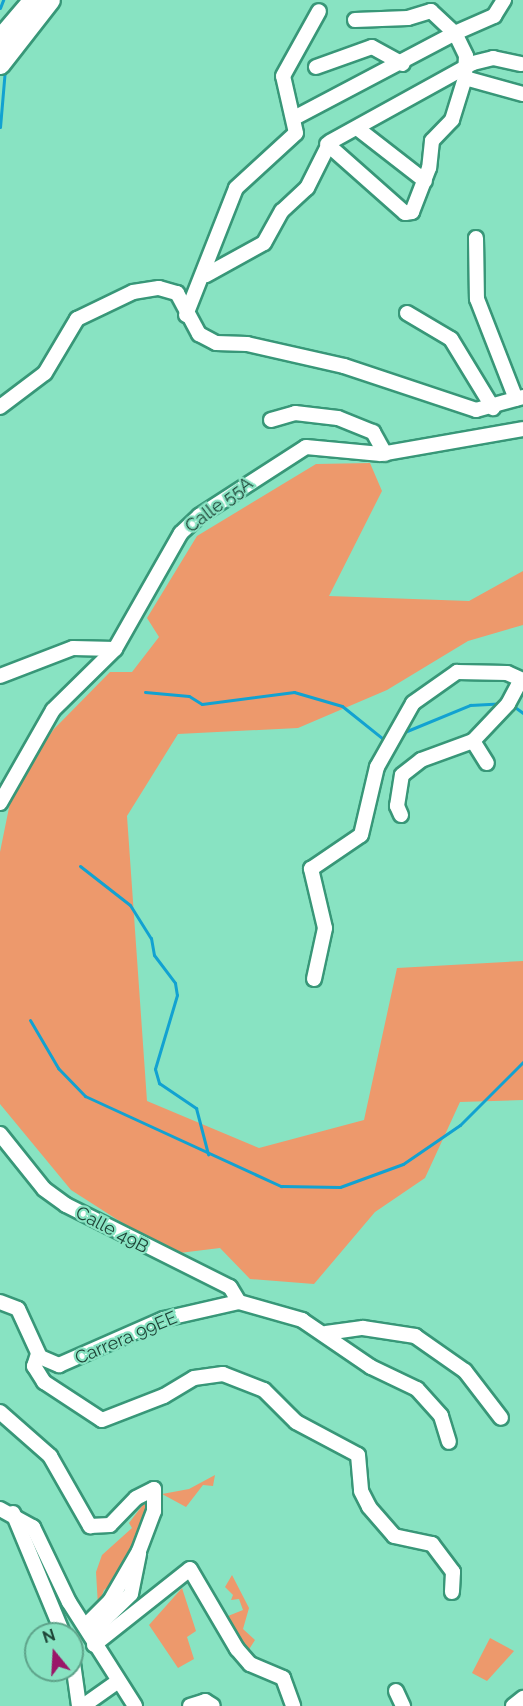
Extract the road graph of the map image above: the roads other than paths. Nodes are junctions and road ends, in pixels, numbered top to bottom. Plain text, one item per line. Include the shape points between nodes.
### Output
1 (34, 0) edge
2 (50, 0) edge
3 (504, 0) edge
4 (319, 12) dead end
5 (355, 20) dead end
6 (455, 33) junction
7 (0, 40) edge
8 (0, 64) edge
9 (404, 64) junction
10 (522, 64) edge
11 (316, 67) dead end
12 (465, 73) junction
13 (523, 94) edge
14 (296, 117) junction
15 (357, 128) junction
16 (327, 144) junction
17 (425, 180) junction
18 (476, 238) dead end
19 (206, 275) junction
20 (407, 313) dead end
21 (186, 315) junction
22 (519, 398) edge
23 (0, 407) edge
24 (493, 408) junction
25 (271, 420) dead end
26 (523, 429) edge
27 (385, 454) junction
28 (115, 649) junction
29 (0, 676) edge
30 (522, 680) edge
31 (473, 741) junction
32 (487, 763) dead end
33 (2, 790) edge
34 (0, 803) edge
35 (401, 815) dead end
36 (314, 979) dead end
37 (0, 1134) edge
38 (0, 1302) edge
39 (239, 1302) junction
40 (326, 1333) junction
41 (43, 1358) junction
42 (0, 1413) edge
43 (501, 1418) dead end
44 (449, 1442) dead end
45 (6, 1511) edge
46 (452, 1592) dead end
47 (57, 1622) edge
48 (89, 1635) junction
49 (77, 1682) edge
50 (117, 1682) junction
51 (396, 1691) dead end
52 (523, 1698) edge
53 (81, 1706) edge
54 (135, 1706) edge
55 (190, 1706) edge
56 (213, 1706) edge
57 (293, 1706) edge
58 (403, 1706) edge
59 (513, 1706) edge

1 - 7 highway
2 - 8 highway
3 - 6 street via 494,16
4 - 14 street via 284,76 284,95
5 - 6 street via 431,11
6 - 9 street
6 - 12 street
9 - 11 street via 372,47
9 - 14 street
10 - 12 street via 493,58
12 - 13 street
12 - 15 street
12 - 17 street via 452,120 432,141
14 - 19 street via 296,133 236,188 224,208
15 - 16 street
15 - 17 street
16 - 17 street via 407,215
16 - 19 street via 307,188 282,211 264,243
18 - 22 street via 477,298
19 - 21 street
20 - 24 street via 451,339
21 - 23 street via 177,293 159,288 102,304 77,319 45,373
21 - 24 street via 199,334 216,343 247,344 344,366 470,408
22 - 24 street
25 - 27 street via 295,413 338,418 373,432
26 - 27 street, Calle 55A
27 - 28 street, Calle 55A via 306,447 199,516 181,533
28 - 29 street via 73,648
28 - 33 street, Calle 55A via 53,710
30 - 31 street via 508,704
30 - 36 street via 507,674 457,672 413,703 377,767 361,835 311,869 325,928
31 - 32 street
31 - 35 street via 421,760 402,775 396,806
33 - 34 street
37 - 39 street, Calle 49B via 44,1189 66,1205 230,1287
38 - 41 street via 18,1309
39 - 40 street via 267,1308
39 - 41 street, Carrera 99EE via 164,1318 70,1363
40 - 43 street via 378,1329 416,1336 465,1371
40 - 44 street via 354,1358 417,1389 441,1416
41 - 46 street via 34,1366 44,1382 102,1420 164,1396 194,1378 223,1374 264,1390 291,1418 358,1455 361,1491 369,1507 394,1536 432,1544 453,1572
42 - 48 street via 50,1456 77,1512 90,1526 110,1525 136,1498 154,1489 154,1511 139,1551 131,1594
45 - 47 street
45 - 48 street via 36,1532
48 - 50 street
48 - 57 street via 190,1569 237,1649 250,1664 284,1678
49 - 53 street
50 - 53 street
50 - 54 street
51 - 58 street
52 - 59 street
55 - 56 street via 202,1701

